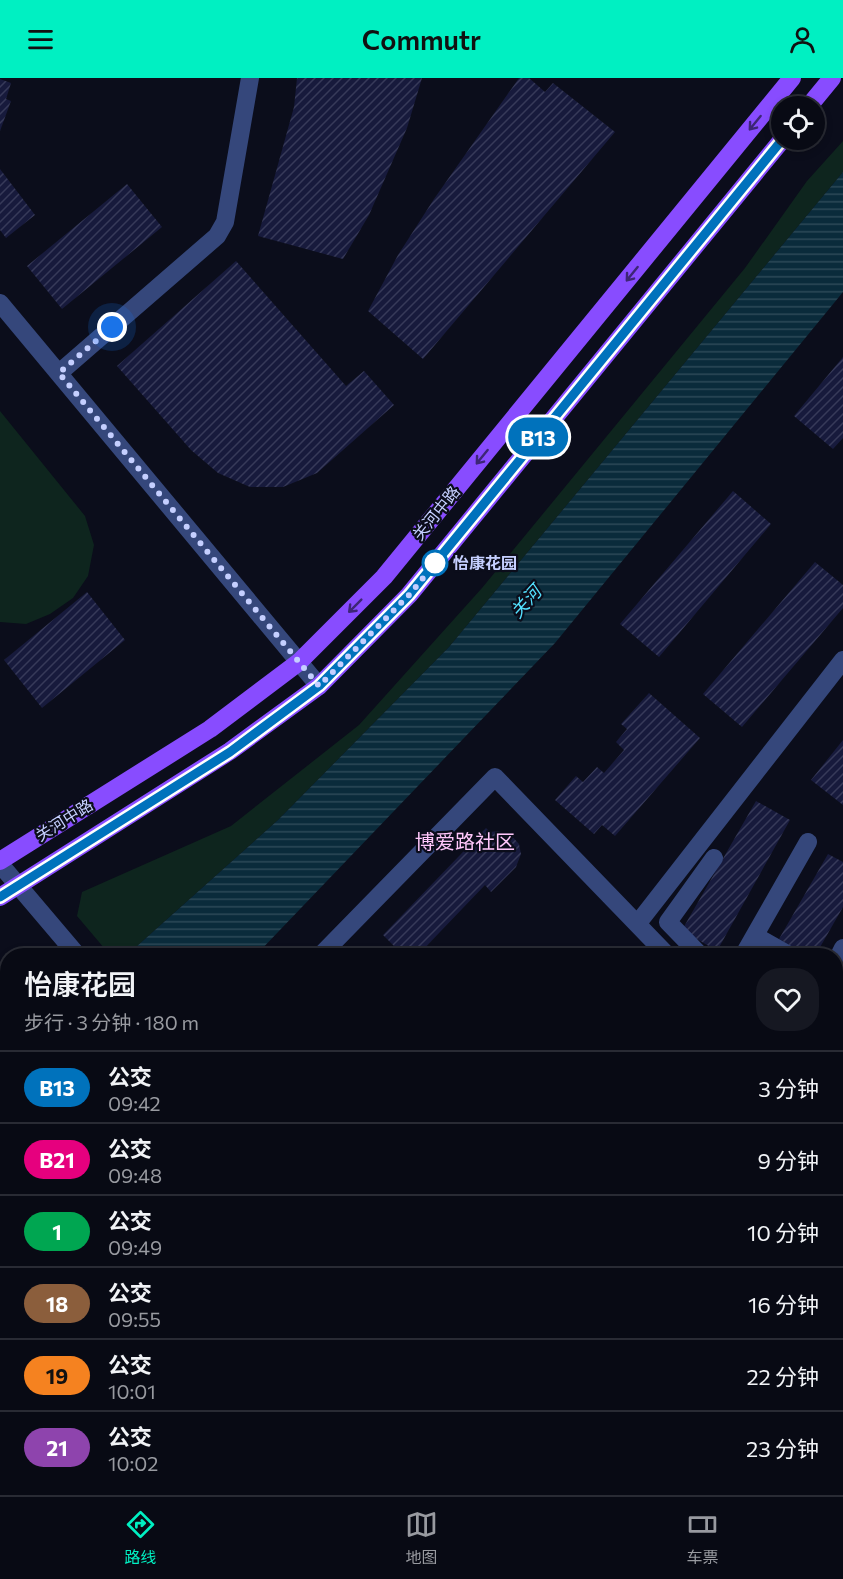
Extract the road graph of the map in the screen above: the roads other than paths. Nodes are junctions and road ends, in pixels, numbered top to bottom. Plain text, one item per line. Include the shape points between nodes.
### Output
1 (250, 78) edge
2 (792, 78) edge
3 (832, 78) edge
4 (817, 96) edge
5 (774, 150) edge
6 (0, 303) edge
7 (59, 373) junction
8 (843, 660) edge
9 (299, 662) junction
10 (319, 686) junction
11 (808, 842) dead end
12 (714, 858) dead end
13 (0, 862) edge
14 (18, 885) junction
15 (0, 897) edge
16 (638, 923) junction
17 (755, 936) junction
18 (71, 948) edge
19 (329, 948) edge
20 (661, 948) edge
21 (693, 948) edge
22 (748, 948) edge
23 (776, 948) edge

1 - 7 lane via 225,222 218,236
2 -> 9 main road, 关河中路 via 384,577
3 - 4 main road
5 - 10 main road, 关河中路 via 409,595
6 - 7 lane
7 - 9 lane
8 - 16 lane
9 - 10 lane
9 - 13 main road, 关河中路 via 210,729
10 - 14 main road, 关河中路 via 230,752
11 - 17 lane
12 - 21 lane via 668,922
13 - 14 lane
14 - 15 main road, 关河中路
14 - 18 lane
16 - 19 lane via 495,777
16 - 20 lane
17 - 22 lane
17 - 23 lane

